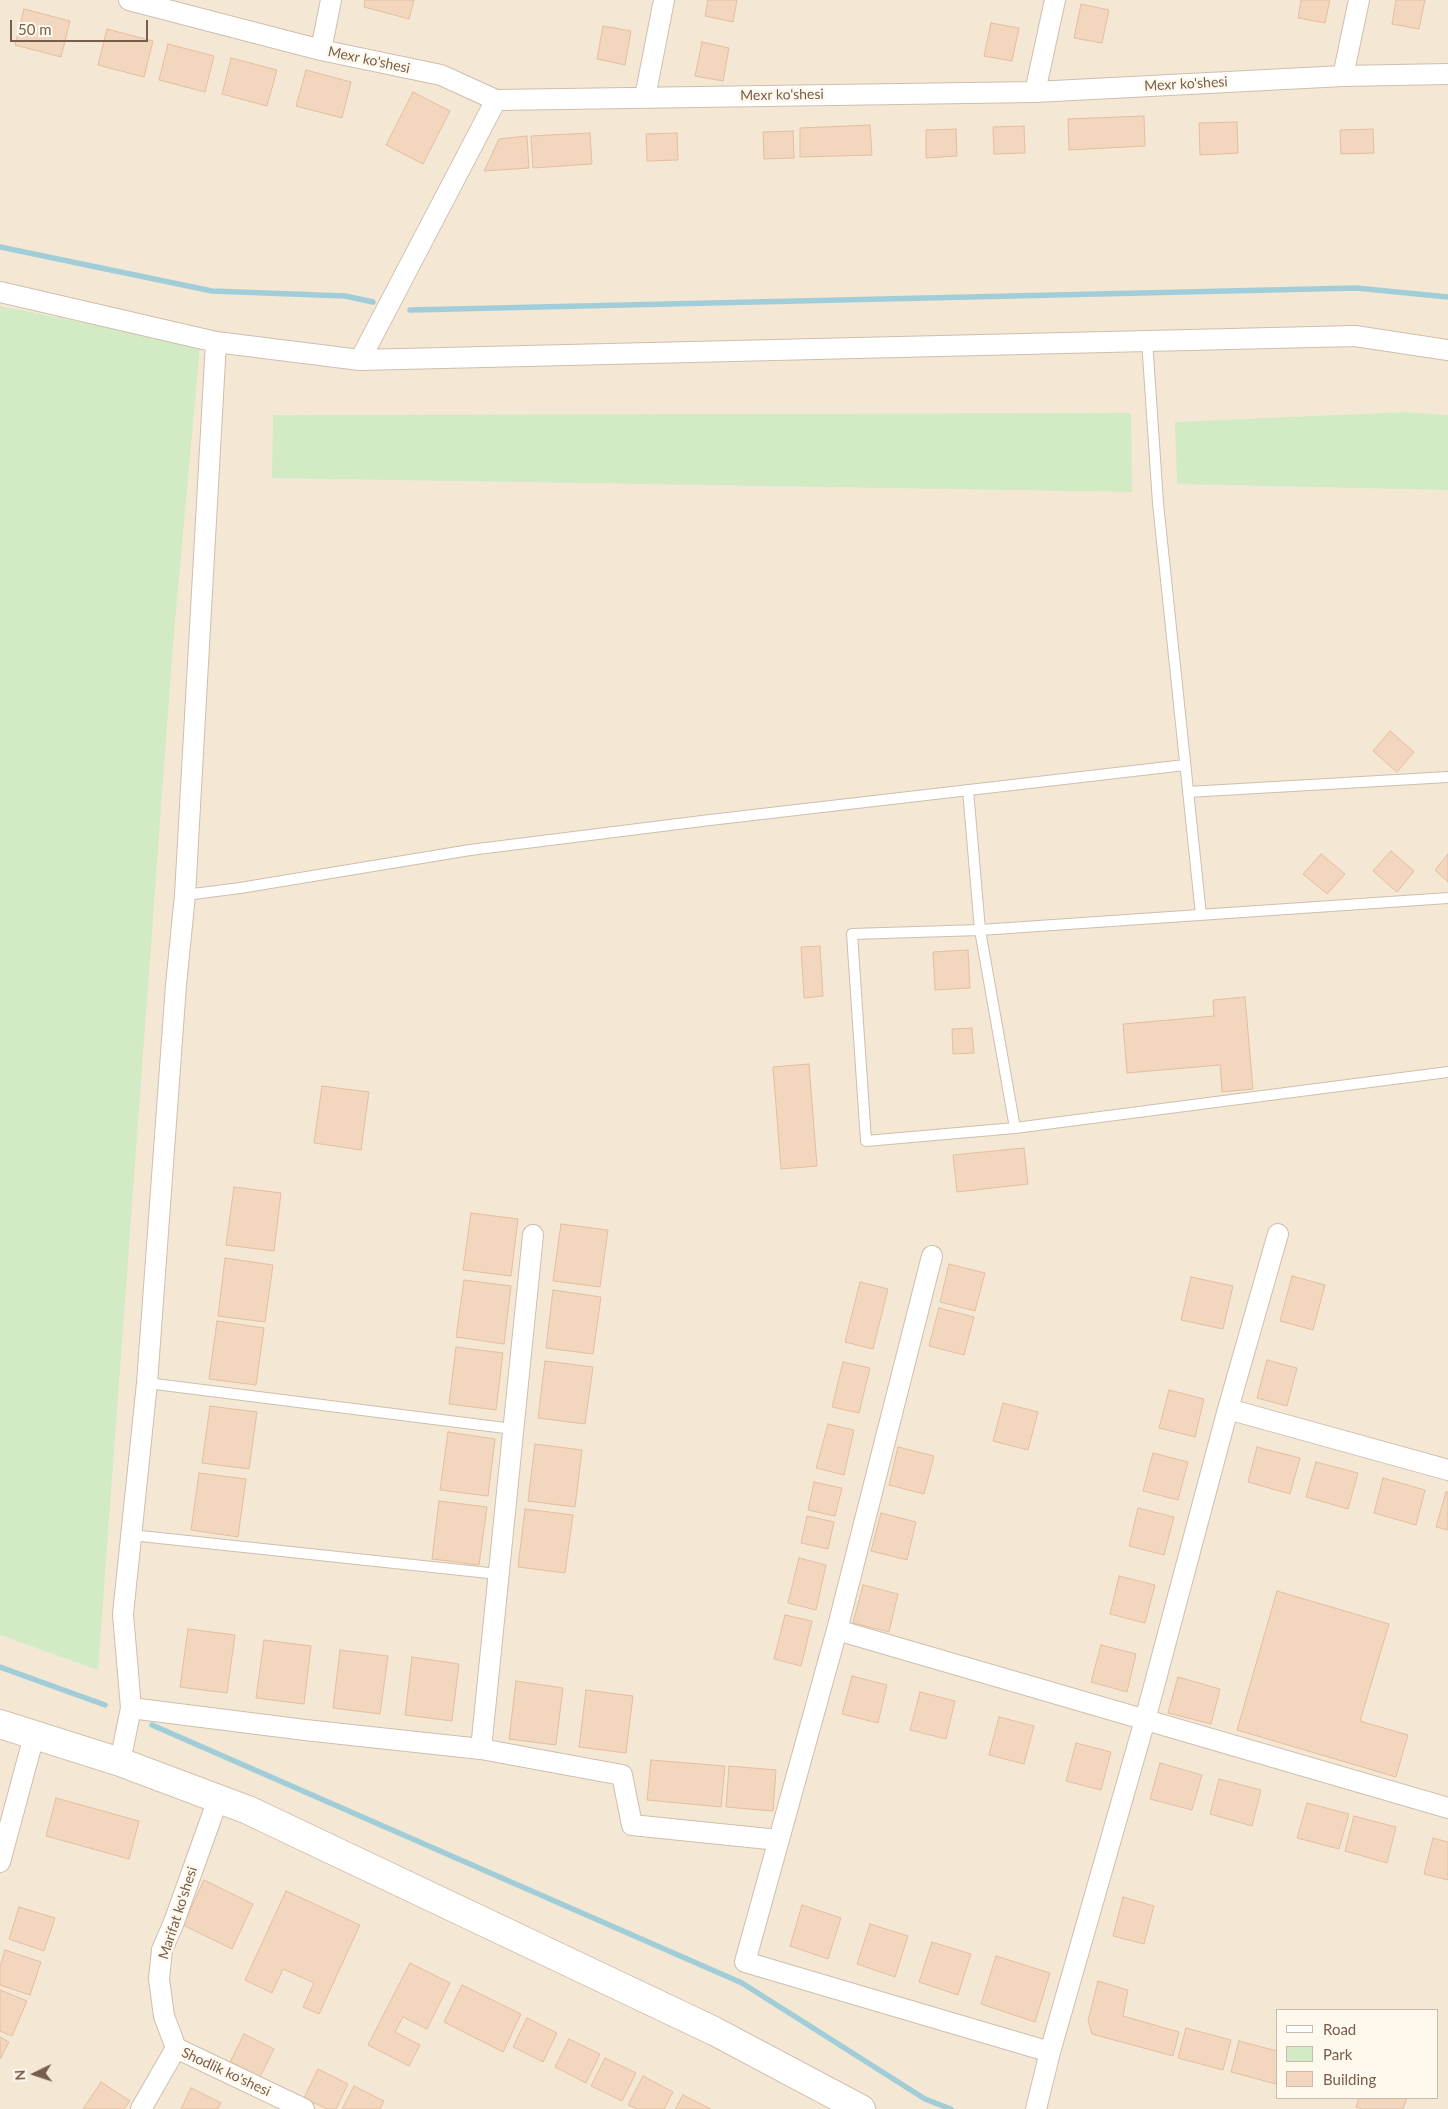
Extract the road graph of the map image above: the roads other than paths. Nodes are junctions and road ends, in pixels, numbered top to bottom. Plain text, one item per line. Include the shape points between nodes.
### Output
1 (129, 0) edge
2 (331, 0) edge
3 (664, 0) edge
4 (1055, 0) edge
5 (1360, 0) edge
6 (321, 50) junction
7 (1448, 74) edge
8 (1343, 76) junction
9 (1035, 92) junction
10 (645, 96) junction
11 (496, 100) junction
12 (0, 292) edge
13 (1147, 340) junction
14 (216, 342) junction
15 (1448, 350) edge
16 (360, 360) junction
17 (1185, 765) junction
18 (1448, 777) edge
19 (968, 790) junction
20 (1188, 792) junction
21 (185, 895) junction
22 (1448, 898) edge
23 (1201, 915) junction
24 (980, 930) junction
25 (1448, 1072) edge
26 (1015, 1128) junction
27 (1278, 1234) dead end
28 (533, 1235) dead end
29 (932, 1256) dead end
30 (146, 1383) junction
31 (1228, 1409) junction
32 (513, 1429) junction
33 (1448, 1470) edge
34 (131, 1535) junction
35 (498, 1574) junction
36 (837, 1630) junction
37 (131, 1708) junction
38 (1146, 1720) junction
39 (0, 1724) edge
40 (34, 1736) junction
41 (481, 1749) junction
42 (120, 1762) junction
43 (218, 1799) junction
44 (1448, 1808) edge
45 (778, 1840) junction
46 (0, 1862) edge
47 (176, 2048) junction
48 (1050, 2052) junction
49 (141, 2109) edge
50 (304, 2109) edge
51 (861, 2109) edge
52 (1036, 2109) edge

1 - 6 street, Mexr ko'shesi
2 - 6 street
3 - 10 street
4 - 9 street
5 - 8 street
6 - 11 street, Mexr ko'shesi via 442,76
7 - 8 street, Mexr ko'shesi
8 - 9 street, Mexr ko'shesi
9 - 10 street, Mexr ko'shesi
10 - 11 street, Mexr ko'shesi
11 - 16 street
12 - 14 street
13 - 15 street via 1355,336
13 - 16 street
13 - 17 lane via 1158,503
14 - 16 street
14 - 21 street
17 - 19 lane
17 - 20 lane
18 - 20 lane
19 - 21 lane via 470,850
19 - 24 lane
20 - 23 lane
21 - 30 street
22 - 23 lane
23 - 24 lane
24 - 26 lane
24 - 26 lane via 852,934 866,1141
25 - 26 lane
27 - 31 street
28 - 32 street
29 - 36 street
30 - 32 lane
30 - 34 street
31 - 33 street
31 - 38 street
32 - 35 street
34 - 35 lane
34 - 37 street via 123,1614
35 - 41 street
36 - 38 street
36 - 45 street
37 - 41 street
37 - 42 street
38 - 44 street
38 - 48 street
39 - 40 street
40 - 42 street
40 - 46 street
41 - 45 street via 622,1775 632,1825
42 - 43 street
43 - 47 street, Marifat ko'shesi via 162,1950 159,1979 164,2016
43 - 51 street via 248,1810 714,2030
45 - 48 street via 745,1962
47 - 49 street
47 - 50 street, Shodlik ko'shesi
48 - 52 street

